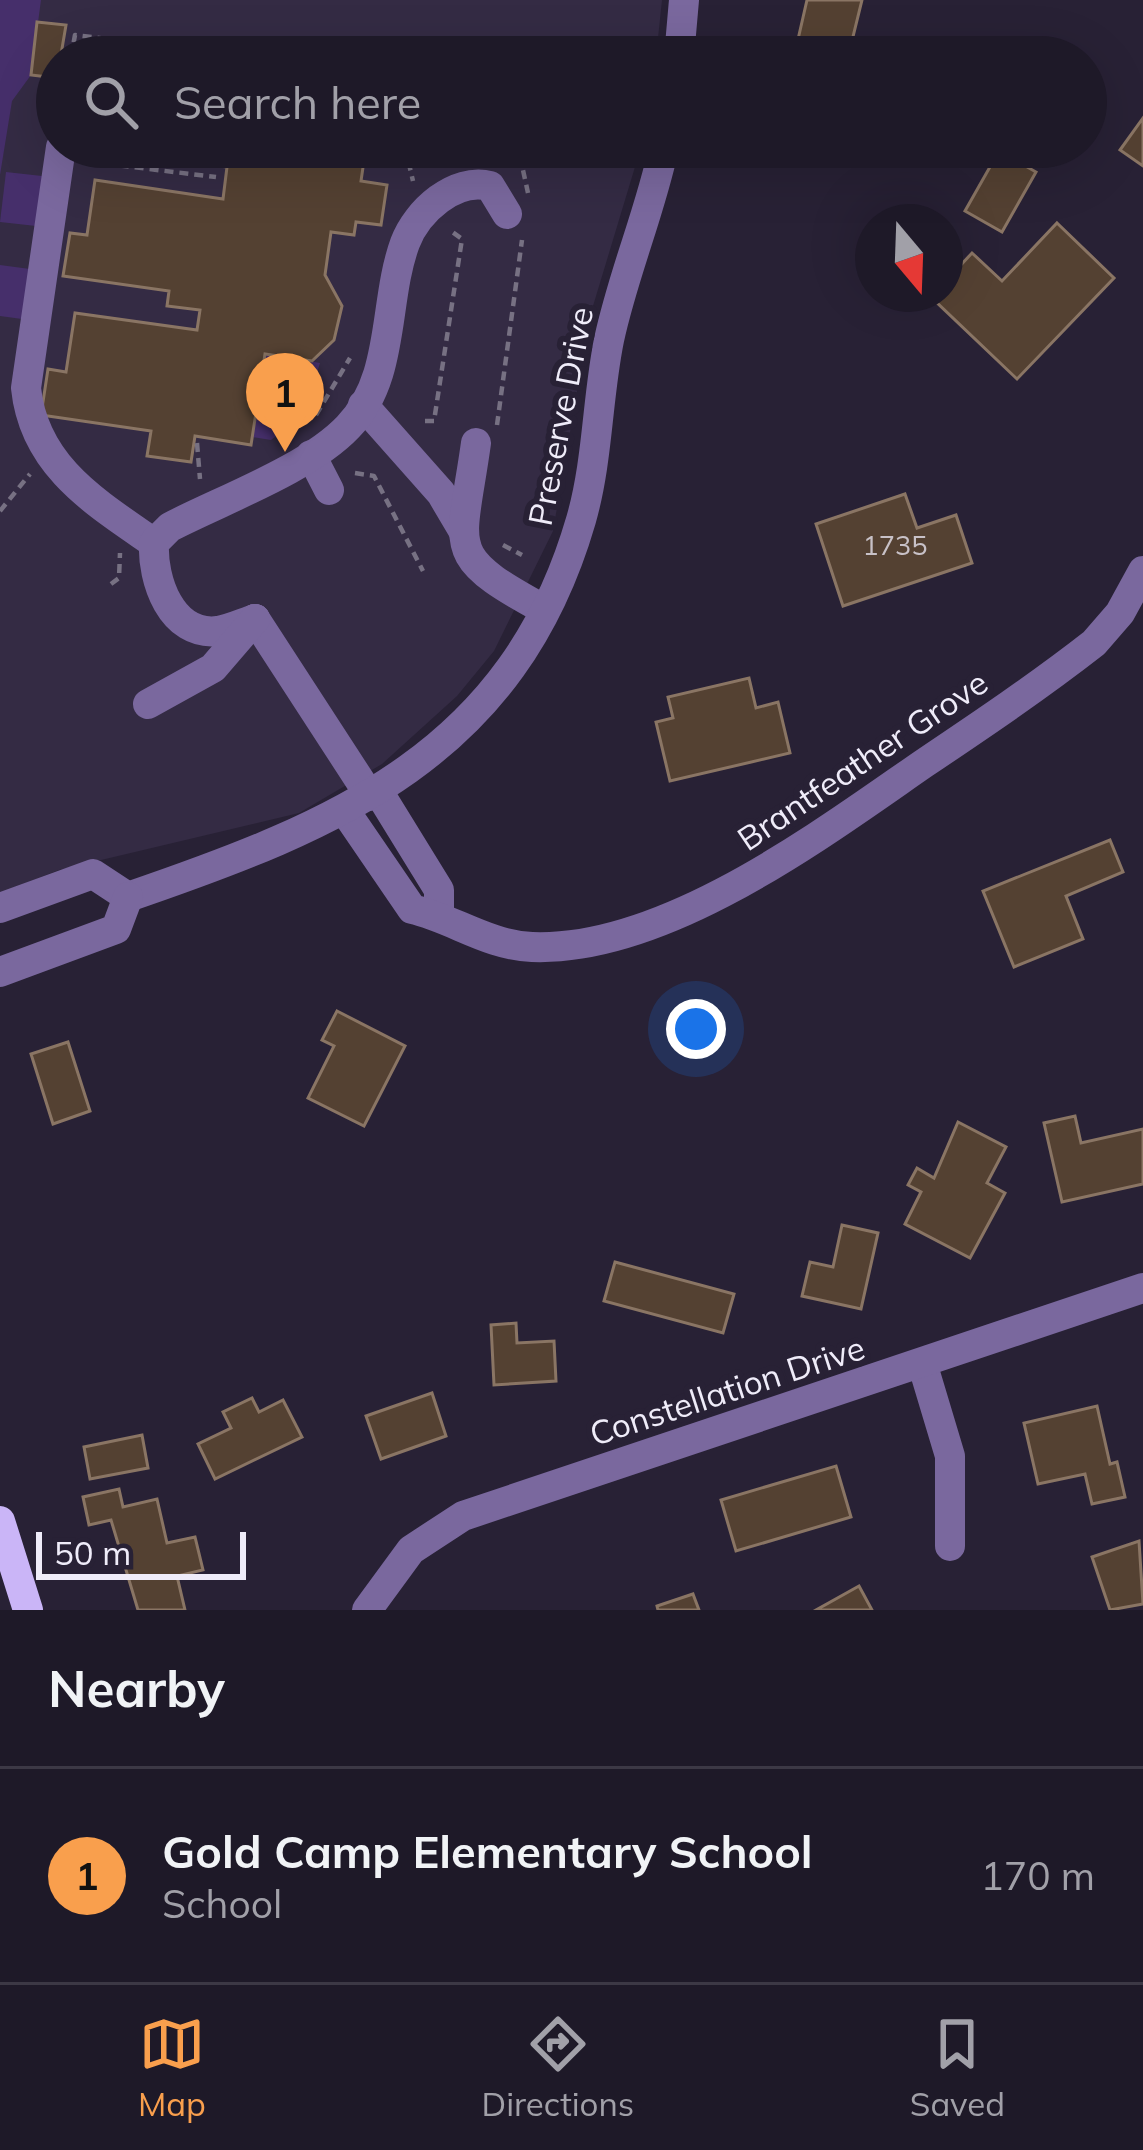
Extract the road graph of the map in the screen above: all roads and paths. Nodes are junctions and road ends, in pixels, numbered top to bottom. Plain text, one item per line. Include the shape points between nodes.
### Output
1 (684, 0) edge
2 (681, 36) edge
3 (58, 168) edge
4 (158, 168) edge
5 (410, 168) edge
6 (521, 168) edge
7 (658, 168) edge
8 (216, 177) dead end
9 (413, 184) dead end
10 (520, 214) junction
11 (451, 231) dead end
12 (355, 350) dead end
13 (362, 405) junction
14 (313, 421) dead end
15 (425, 421) dead end
16 (485, 442) joint
17 (197, 443) dead end
18 (47, 455) junction
19 (311, 455) junction
20 (329, 490) dead end
21 (202, 495) dead end
22 (0, 511) edge
23 (476, 535) junction
24 (146, 537) junction
25 (522, 555) dead end
26 (423, 572) dead end
27 (1143, 572) edge
28 (111, 584) dead end
29 (545, 610) junction
30 (255, 619) junction
31 (148, 704) dead end
32 (364, 799) junction
33 (128, 897) junction
34 (0, 908) edge
35 (0, 972) edge
36 (1143, 1288) edge
37 (923, 1366) junction
38 (0, 1521) edge
39 (950, 1546) dead end
40 (28, 1610) edge
41 (367, 1610) edge

1 - 2 street
3 - 18 street via 26,388
4 - 8 path
5 - 9 path
6 - 10 path
7 - 29 street, Preserve Drive via 615,311 581,519
10 - 13 street via 474,182 417,220 374,388
10 - 16 path
11 - 15 path via 462,238 434,421
12 - 14 path
13 - 19 street
13 - 23 street
16 - 23 street
17 - 21 path
18 - 22 path
18 - 24 street via 93,502
19 - 20 street
19 - 24 street
19 - 26 path via 374,476
23 - 25 path
23 - 29 street via 465,550 481,575
24 - 28 path via 120,552 119,578
24 - 30 street via 160,593 181,618 216,631
27 - 32 street, Brantfeather Grove via 1120,613 1058,671 800,850 718,894 614,934 568,945 502,945 440,915 440,890
29 - 32 street, Preserve Drive via 478,709 422,762
30 - 31 street via 213,668
30 - 32 street, Brantfeather Grove
32 - 33 street, Preserve Drive via 265,850
33 - 34 street via 93,874
33 - 35 street, Preserve Drive via 116,929
36 - 37 street, Constellation Drive
37 - 39 street via 950,1456
37 - 41 street, Constellation Drive via 463,1516 411,1550
38 - 40 main road

